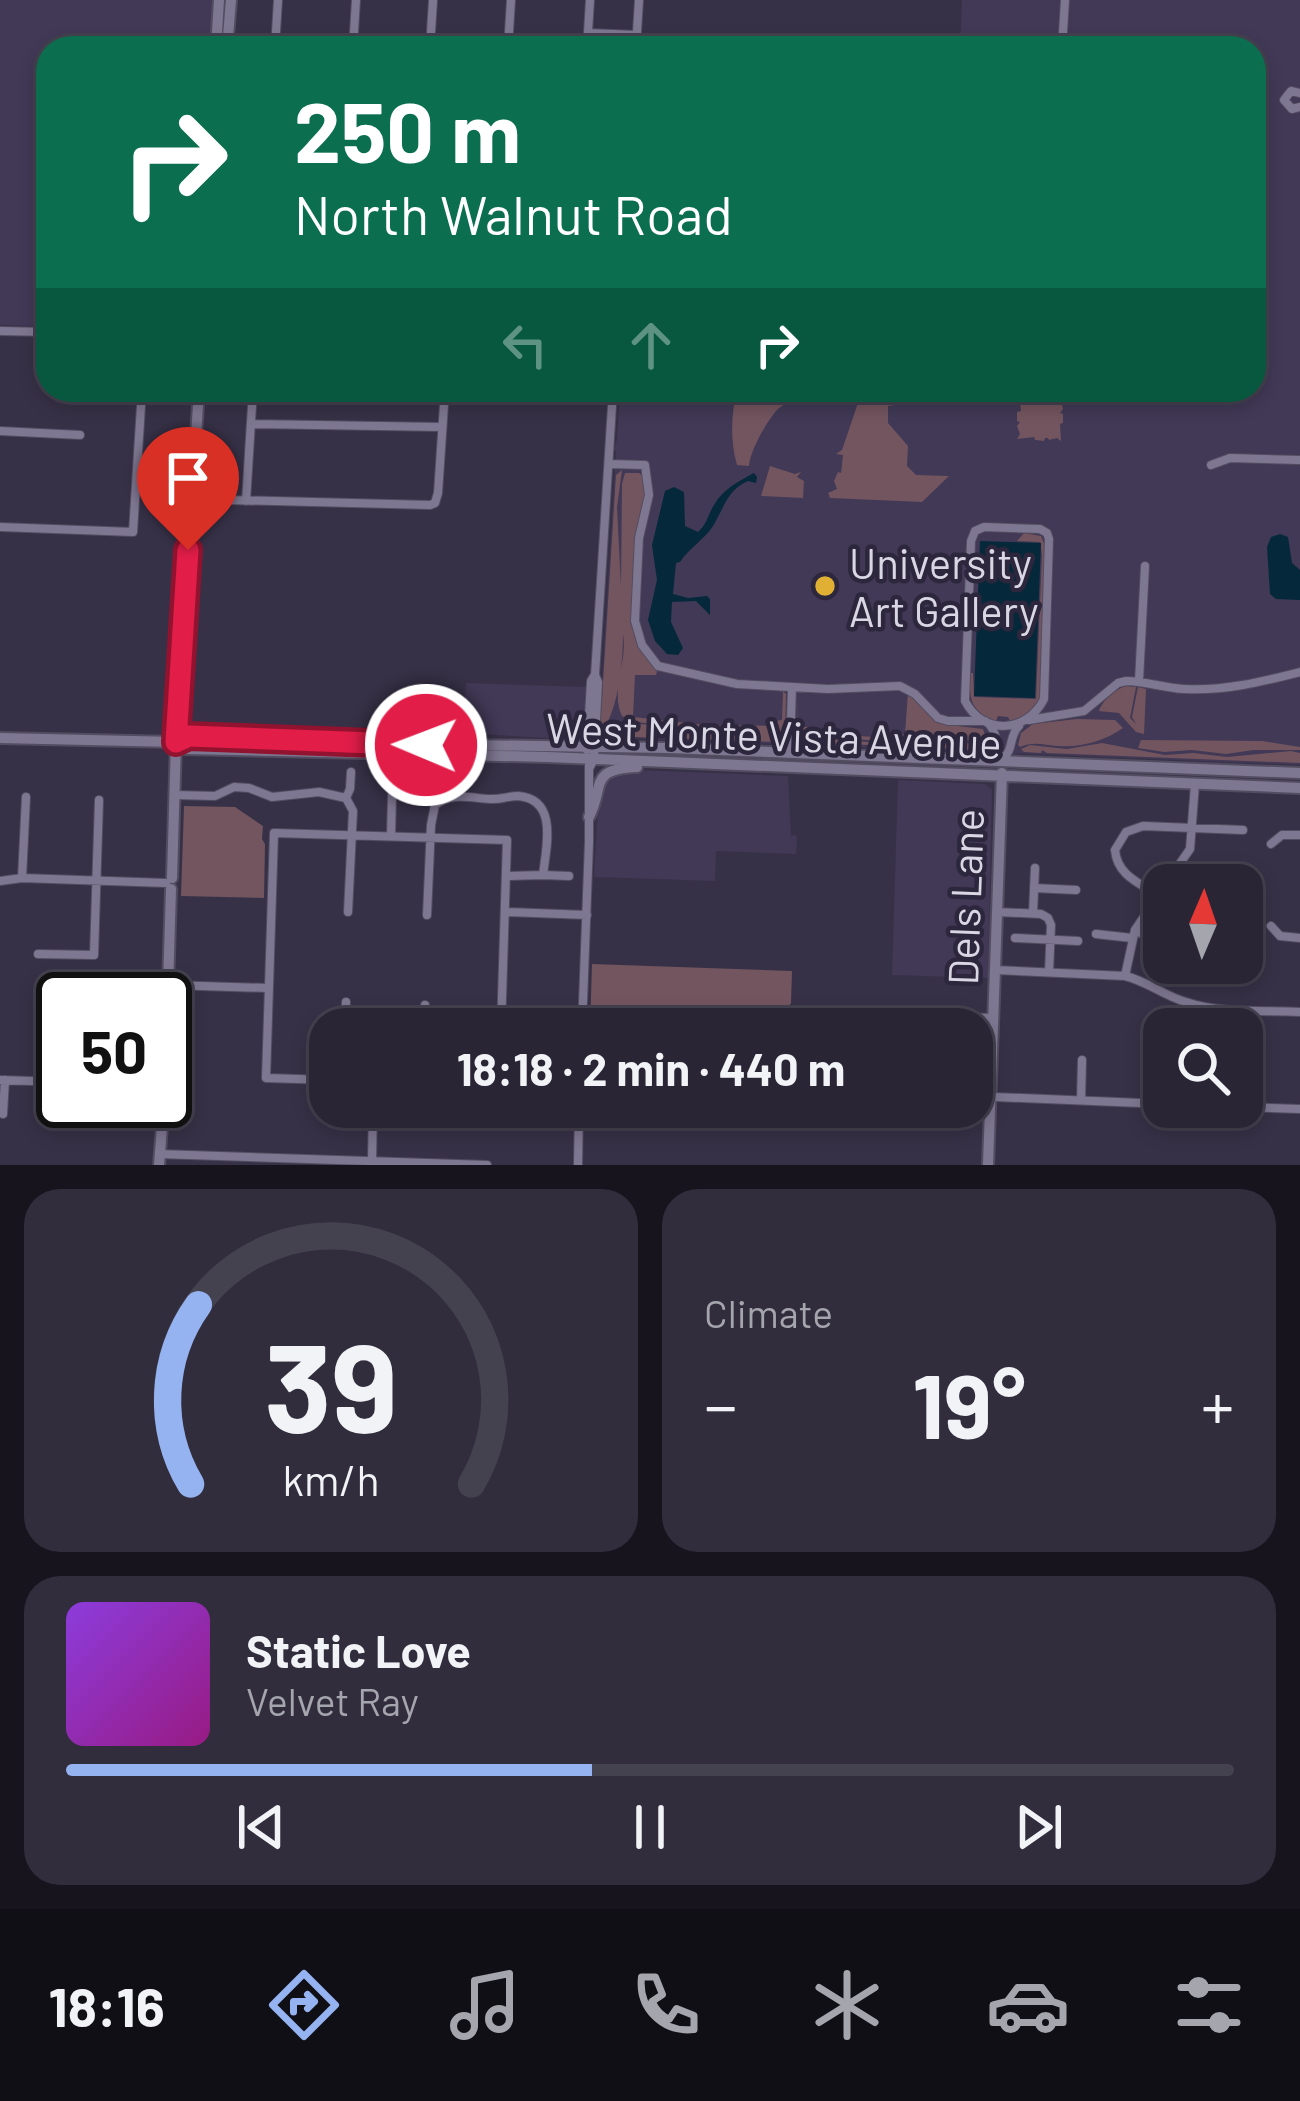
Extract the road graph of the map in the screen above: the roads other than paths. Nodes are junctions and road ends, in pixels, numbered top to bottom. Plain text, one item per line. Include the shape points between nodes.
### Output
1 (219, 0) edge
2 (231, 0) edge
3 (278, 0) edge
4 (356, 0) edge
5 (433, 0) edge
6 (511, 0) edge
7 (590, 0) edge
8 (639, 0) edge
9 (1065, 0) edge
10 (588, 33) junction
11 (637, 35) joint
12 (217, 36) edge
13 (228, 36) edge
14 (276, 36) edge
15 (353, 36) edge
16 (431, 36) edge
17 (509, 36) edge
18 (588, 36) edge
19 (1063, 36) edge
20 (1300, 93) edge
21 (1300, 106) edge
22 (0, 331) edge
23 (36, 332) edge
24 (141, 402) edge
25 (198, 402) edge
26 (252, 402) edge
27 (444, 402) edge
28 (613, 402) edge
29 (251, 424) junction
30 (442, 427) junction
31 (0, 431) edge
32 (80, 435) dead end
33 (1300, 460) edge
34 (609, 464) junction
35 (1210, 465) dead end
36 (191, 499) junction
37 (246, 501) junction
38 (0, 527) edge
39 (1145, 566) dead end
40 (1300, 672) edge
41 (1138, 681) junction
42 (792, 687) junction
43 (1044, 697) junction
44 (965, 701) junction
45 (1060, 715) junction
46 (944, 719) junction
47 (1026, 721) junction
48 (987, 722) junction
49 (0, 738) edge
50 (176, 742) junction
51 (790, 753) junction
52 (392, 755) junction
53 (590, 756) junction
54 (1002, 760) junction
55 (646, 761) junction
56 (351, 772) dead end
57 (1300, 772) edge
58 (1002, 776) junction
59 (1195, 784) junction
60 (1300, 788) edge
61 (175, 795) junction
62 (26, 797) dead end
63 (346, 798) junction
64 (99, 800) dead end
65 (589, 817) junction
66 (1192, 828) junction
67 (1243, 830) dead end
68 (352, 835) junction
69 (1300, 835) edge
70 (391, 836) junction
71 (430, 837) junction
72 (1271, 844) dead end
73 (1181, 864) edge
74 (1035, 868) dead end
75 (543, 875) junction
76 (506, 876) junction
77 (568, 876) dead end
78 (22, 878) junction
79 (1143, 879) edge
80 (0, 881) edge
81 (96, 881) junction
82 (170, 884) junction
83 (1034, 888) junction
84 (1076, 890) dead end
85 (349, 912) dead end
86 (505, 912) junction
87 (997, 912) junction
88 (427, 914) dead end
89 (1033, 914) junction
90 (586, 915) junction
91 (1143, 919) edge
92 (1271, 926) dead end
93 (1096, 934) dead end
94 (1133, 934) junction
95 (1015, 938) dead end
96 (1143, 938) edge
97 (1300, 938) edge
98 (1050, 940) junction
99 (1078, 941) dead end
100 (38, 954) dead end
101 (995, 970) junction
102 (168, 972) edge
103 (1049, 972) junction
104 (1125, 976) junction
105 (192, 986) edge
106 (268, 988) junction
107 (346, 1002) dead end
108 (346, 1008) edge
109 (502, 1008) edge
110 (583, 1008) edge
111 (1300, 1012) edge
112 (993, 1018) edge
113 (1082, 1060) dead end
114 (309, 1079) edge
115 (2, 1080) edge
116 (36, 1081) edge
117 (993, 1096) edge
118 (1081, 1100) junction
119 (1143, 1103) edge
120 (1263, 1108) edge
121 (1300, 1109) edge
122 (3, 1114) dead end
123 (167, 1128) edge
124 (373, 1128) edge
125 (579, 1128) edge
126 (990, 1128) edge
127 (163, 1160) edge
128 (372, 1161) junction
129 (487, 1165) edge
130 (578, 1165) edge
131 (988, 1165) edge

1 - 12 main road
2 - 13 main road
3 - 14 street
4 - 15 street
5 - 16 street
6 - 17 street
7 - 10 street
8 - 11 street
9 - 19 street
10 - 11 street
10 - 18 street
20 - 21 street via 1284,100
22 - 23 street
24 - 38 street via 133,532
25 - 36 main road
26 - 29 street
27 - 30 street
28 - 34 street
29 - 30 street
29 - 37 street
30 - 37 street via 435,503
31 - 32 street
33 - 35 street
34 - 42 street via 645,465 635,616 646,652 658,666 715,681
34 - 53 street
36 - 37 street
36 - 50 main road
39 - 41 street
40 - 41 street via 1217,689
41 - 45 street
42 - 46 street via 903,686
42 - 51 street
43 - 44 street via 1049,537 1040,529 984,527 971,541
43 - 45 street via 1048,711
43 - 47 street
44 - 46 street via 960,715
44 - 48 street
45 - 47 street
46 - 48 street
47 - 48 street
47 - 54 street
48 - 54 street
49 - 50 main road, West Monte Vista Avenue
50 - 52 main road, West Monte Vista Avenue via 185,749
50 - 53 main road, West Monte Vista Avenue via 189,736
50 - 61 main road
51 - 53 main road, West Monte Vista Avenue
51 - 54 main road, West Monte Vista Avenue
52 - 53 main road, West Monte Vista Avenue
52 - 70 street
53 - 55 main road, West Monte Vista Avenue
53 - 65 street
54 - 57 main road, West Monte Vista Avenue
54 - 58 main road, Dels Lane
55 - 58 main road, West Monte Vista Avenue
55 - 65 main road via 606,774
56 - 63 street
58 - 59 main road, West Monte Vista Avenue
58 - 87 main road, Dels Lane
59 - 60 main road, West Monte Vista Avenue
59 - 66 street
61 - 63 street via 215,796 234,787 272,797
61 - 82 main road
62 - 78 street
63 - 68 street
64 - 81 street
65 - 90 street
66 - 67 street
66 - 73 street
66 - 79 street via 1134,827 1122,835 1121,871
68 - 70 street
68 - 85 street
68 - 106 street via 274,833
69 - 72 street
70 - 71 street
71 - 75 street via 442,800 531,799 548,824
71 - 76 street via 507,840
71 - 88 street
74 - 83 street
75 - 76 street
75 - 77 street
76 - 86 street
78 - 80 street
78 - 81 street
81 - 82 street
81 - 100 street via 94,955
82 - 102 main road
83 - 84 street
83 - 89 street
86 - 90 street
86 - 109 street
87 - 89 street
87 - 101 main road, Dels Lane
89 - 98 street via 1049,919
90 - 110 street
91 - 94 street
92 - 97 street
93 - 94 street
94 - 96 street
94 - 104 street
95 - 98 street
98 - 99 street
98 - 103 street
101 - 103 street
101 - 112 main road, Dels Lane
103 - 104 street
104 - 111 street via 1198,1006
105 - 106 street
106 - 114 street via 266,1078
107 - 108 street
113 - 118 street
115 - 116 street
115 - 122 street
117 - 118 street
118 - 119 street
120 - 121 street
123 - 127 main road
124 - 128 street
125 - 130 street
126 - 131 main road, Dels Lane
127 - 128 street
128 - 129 street

